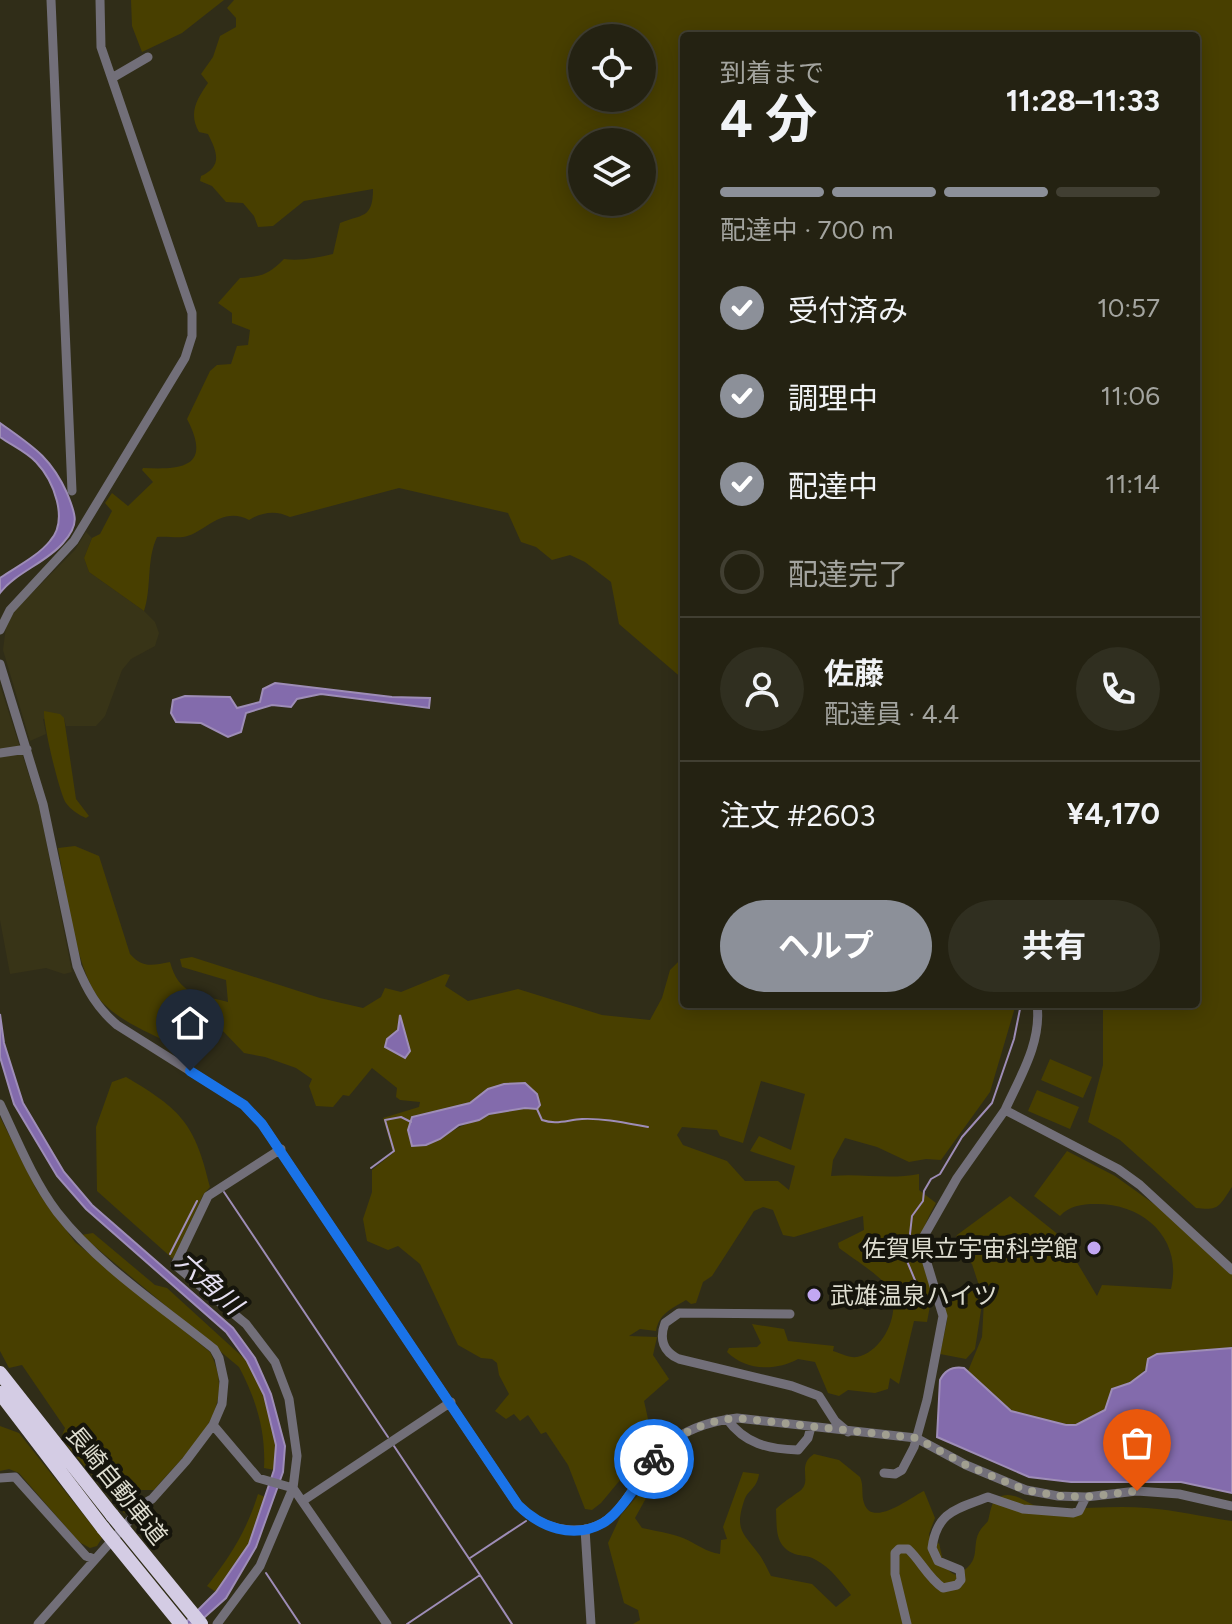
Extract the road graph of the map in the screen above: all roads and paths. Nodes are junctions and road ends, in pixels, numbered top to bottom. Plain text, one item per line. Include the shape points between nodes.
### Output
1 (51, 0) edge
2 (100, 0) edge
3 (148, 57) dead end
4 (112, 78) junction
5 (72, 491) dead end
6 (0, 630) edge
7 (0, 664) edge
8 (27, 749) junction
9 (0, 753) edge
10 (1038, 1008) edge
11 (0, 1104) edge
12 (1005, 1110) junction
13 (281, 1149) junction
14 (1232, 1270) edge
15 (790, 1314) dead end
16 (0, 1373) edge
17 (0, 1393) edge
18 (451, 1402) junction
19 (727, 1419) junction
20 (213, 1425) junction
21 (811, 1427) junction
22 (848, 1432) junction
23 (916, 1438) junction
24 (884, 1473) dead end
25 (0, 1478) edge
26 (293, 1488) junction
27 (1086, 1497) junction
28 (304, 1500) junction
29 (1232, 1506) edge
30 (585, 1529) junction
31 (94, 1559) junction
32 (38, 1624) edge
33 (181, 1624) edge
34 (201, 1624) edge
35 (217, 1624) edge
36 (387, 1624) edge
37 (591, 1624) edge
38 (907, 1624) edge

1 - 5 street
2 - 4 street via 101,47
3 - 4 street
4 - 6 street via 192,313 192,336 185,358 74,541 10,610
7 - 8 street
8 - 9 street
8 - 13 street via 86,989 117,1025 244,1105
10 - 12 street via 1034,1047
11 - 20 street via 39,1183 78,1237 214,1349 224,1381
12 - 14 street via 1118,1169
12 - 23 street via 924,1236 943,1316
13 - 18 street
13 - 26 street via 208,1196 175,1265 246,1324 275,1362 293,1417
15 - 22 street via 679,1313 665,1323 662,1340 679,1359 819,1396
16 - 34 highway, 長崎自動車道, bridge
17 - 33 highway, 長崎自動車道, bridge
18 - 28 street
18 - 30 street via 527,1514 553,1528
19 - 21 street
19 - 21 street via 738,1434 771,1449 798,1450
19 - 30 street via 685,1433 665,1447 616,1512
20 - 26 street via 258,1478
20 - 31 street
21 - 22 street
22 - 23 street
23 - 24 street via 902,1470
23 - 27 street via 1026,1490
25 - 31 street via 15,1477
26 - 28 street
26 - 35 street via 260,1566
27 - 29 street via 1137,1491
27 - 38 street via 1073,1513 1023,1509 988,1497 947,1514 932,1548 938,1561 960,1570 961,1580 943,1588 913,1553 899,1549 895,1574
28 - 36 street
30 - 37 street
31 - 32 street

